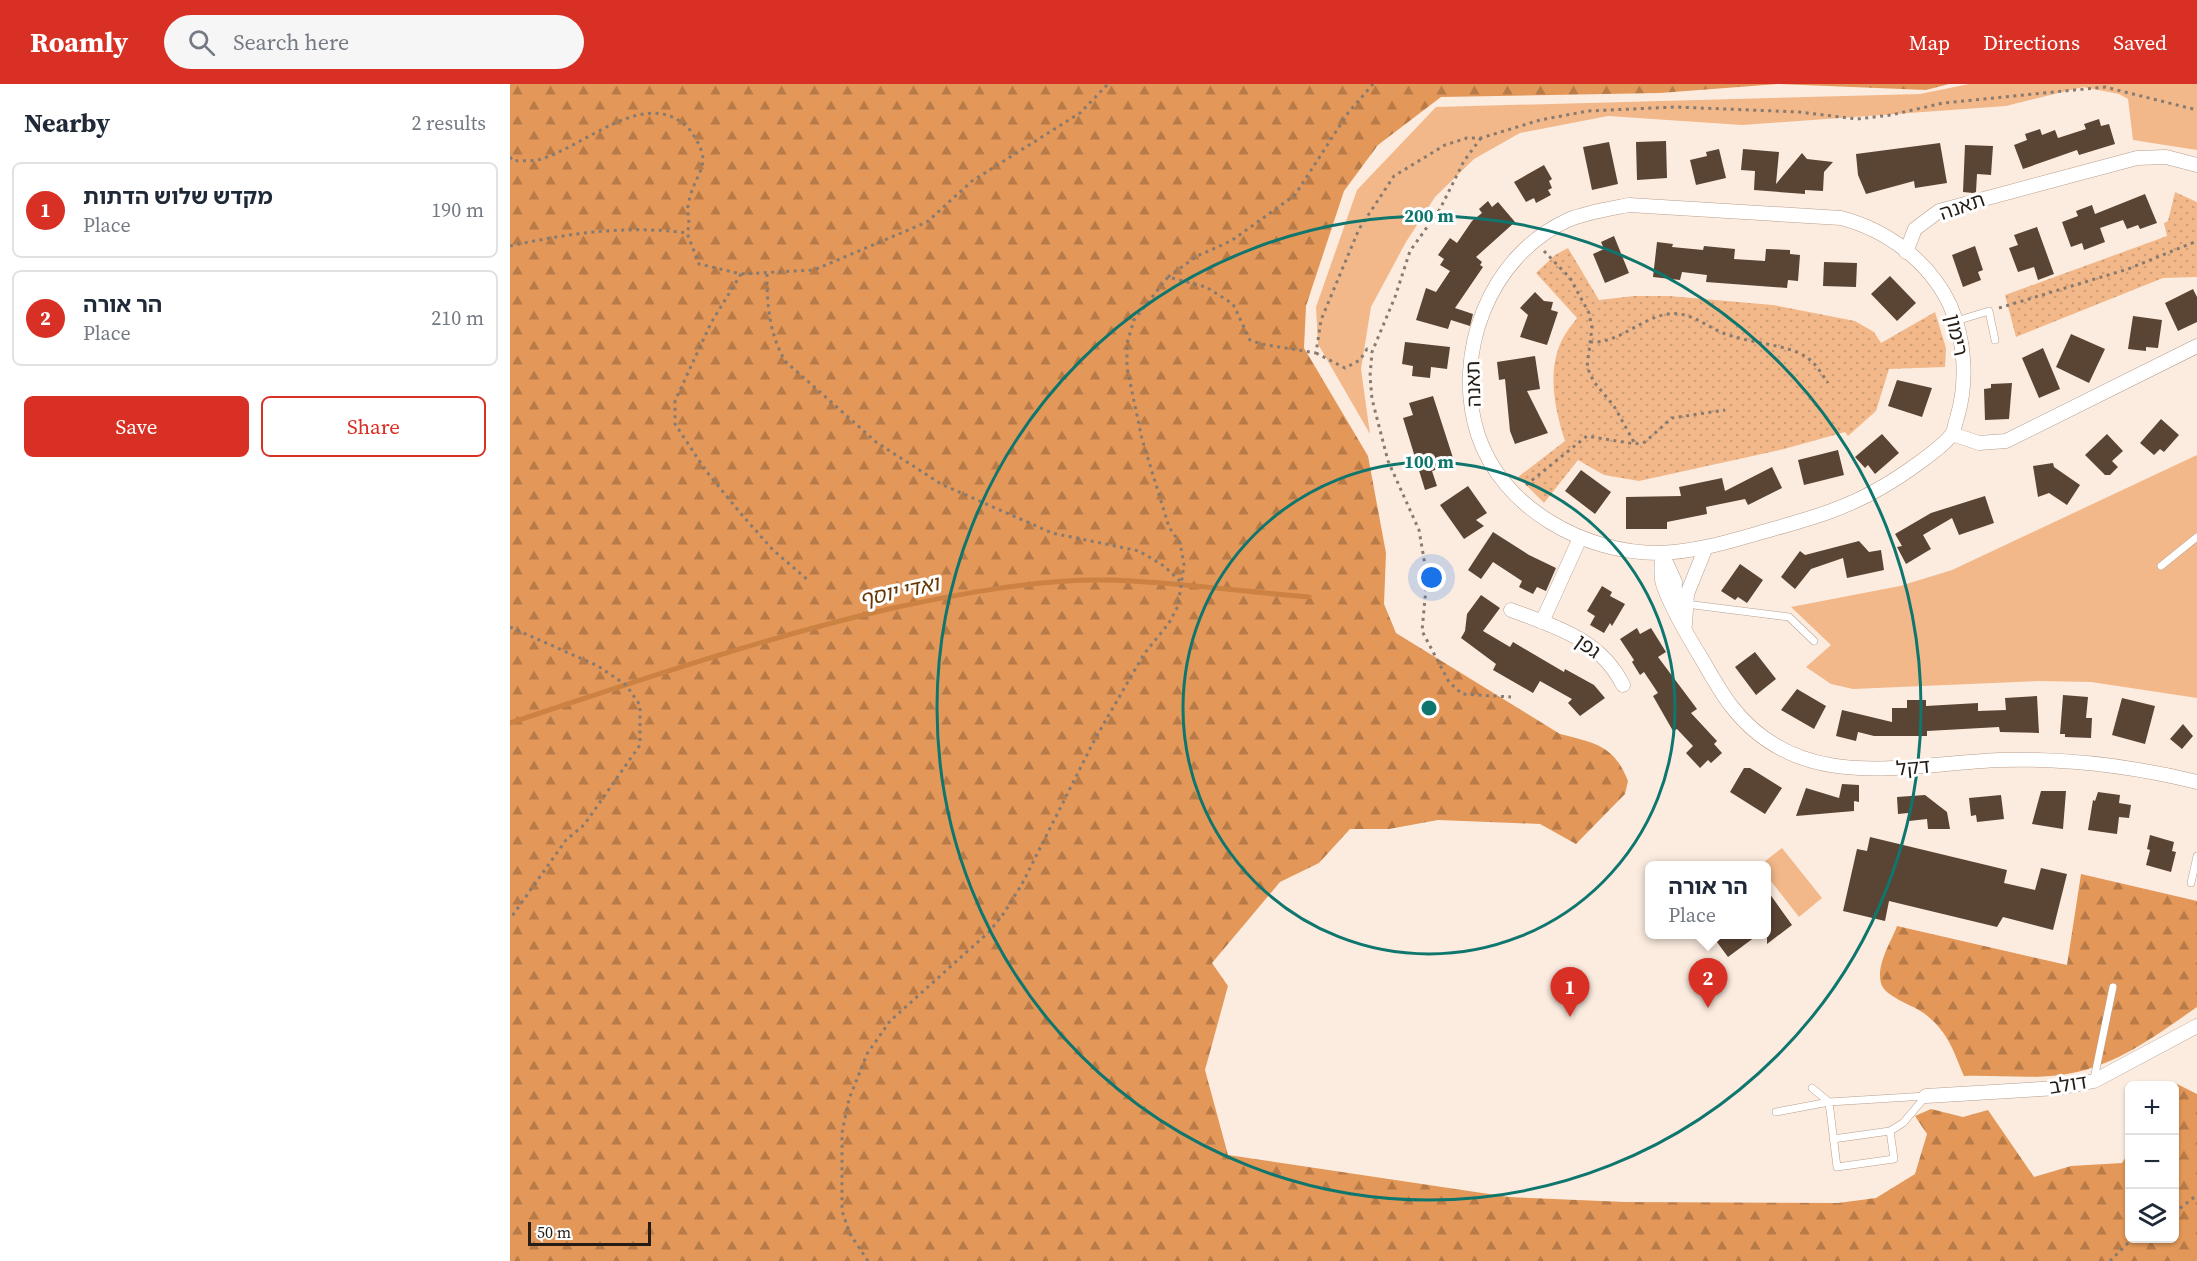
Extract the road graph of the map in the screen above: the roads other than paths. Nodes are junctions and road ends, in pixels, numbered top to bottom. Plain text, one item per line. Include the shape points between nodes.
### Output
1 (2197, 165) edge
2 (1906, 252) junction
3 (1956, 321) junction
4 (1995, 340) dead end
5 (2197, 346) edge
6 (1953, 434) junction
7 (2197, 537) edge
8 (1580, 538) junction
9 (1706, 547) junction
10 (1662, 553) junction
11 (2161, 566) dead end
12 (1680, 605) junction
13 (1511, 610) dead end
14 (1542, 622) junction
15 (1814, 640) dead end
16 (1623, 685) dead end
17 (2197, 782) edge
18 (2197, 856) edge
19 (2191, 883) dead end
20 (2113, 987) dead end
21 (2197, 1026) edge
22 (2094, 1081) junction
23 (1812, 1088) dead end
24 (1926, 1096) junction
25 (1829, 1102) junction
26 (1776, 1112) dead end
27 (1890, 1131) junction
28 (1833, 1139) junction

1 - 2 street, תאנה via 2166,157 2137,158 1939,211 1915,229
2 - 3 street, רימון via 1938,284
2 - 8 street, תאנה via 1876,230 1841,218 1666,206 1629,205 1596,210 1567,221 1535,241 1503,274 1489,298 1472,349 1471,408 1491,463 1516,494 1551,523
3 - 4 lane via 1989,311
3 - 6 street, רימון via 1964,359
5 - 6 street via 2006,441 1979,443
6 - 9 street, תאנה via 1908,472 1846,507
7 - 11 lane
8 - 10 street, תאנה via 1631,552
8 - 14 street
9 - 10 street, תאנה
9 - 12 street
10 - 12 street, דקל via 1663,584
12 - 15 lane via 1789,617
12 - 17 street, דקל via 1686,633 1746,723 1778,747 1816,763 1881,770 1997,760 2060,761 2122,767
13 - 14 street, גפן
14 - 16 street, גפן via 1594,647 1610,663
18 - 19 lane
20 - 22 lane
21 - 22 street, דולב
22 - 24 street, דולב via 2058,1088
23 - 25 lane
24 - 25 lane
24 - 27 lane via 1903,1123
25 - 26 lane
25 - 28 lane
27 - 28 lane
27 - 28 lane via 1894,1159 1837,1167

